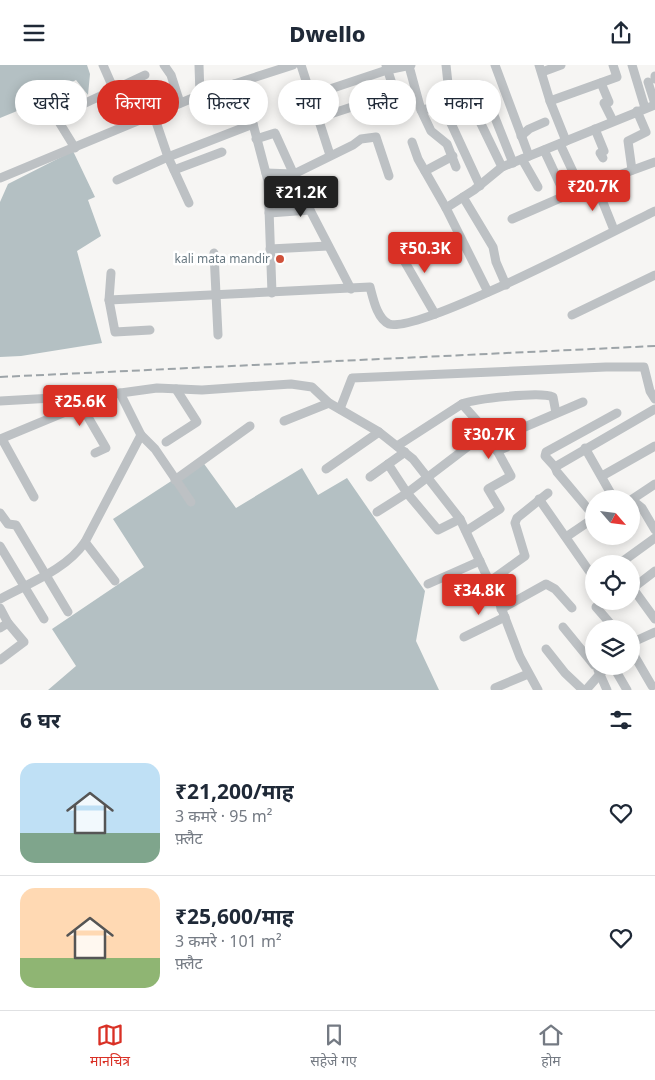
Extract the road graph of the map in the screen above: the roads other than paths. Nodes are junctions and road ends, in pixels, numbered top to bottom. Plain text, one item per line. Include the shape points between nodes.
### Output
1 (103, 65) edge
2 (164, 65) edge
3 (199, 65) edge
4 (293, 65) edge
5 (301, 65) edge
6 (410, 65) edge
7 (446, 65) edge
8 (495, 65) edge
9 (560, 65) edge
10 (613, 65) edge
11 (632, 65) edge
12 (386, 68) edge
13 (540, 69) edge
14 (145, 75) dead end
15 (653, 79) edge
16 (110, 80) edge
17 (135, 80) edge
18 (200, 80) edge
19 (246, 80) edge
20 (305, 80) edge
21 (448, 80) edge
22 (601, 83) junction
23 (339, 85) edge
24 (638, 85) junction
25 (97, 98) edge
26 (189, 99) edge
27 (550, 101) junction
28 (180, 103) joint
29 (655, 104) edge
30 (426, 109) edge
31 (641, 109) junction
32 (421, 110) junction
33 (339, 111) edge
34 (613, 121) junction
35 (545, 122) dead end
36 (132, 125) edge
37 (157, 125) edge
38 (252, 125) joint
39 (320, 125) edge
40 (452, 125) edge
41 (482, 125) edge
42 (498, 125) edge
43 (595, 129) junction
44 (521, 136) junction
45 (256, 139) junction
46 (412, 143) dead end
47 (563, 143) junction
48 (74, 148) junction
49 (544, 150) junction
50 (222, 152) dead end
51 (330, 155) junction
52 (168, 157) junction
53 (453, 157) junction
54 (526, 157) junction
55 (603, 158) dead end
56 (655, 162) edge
57 (513, 163) junction
58 (456, 167) dead end
59 (502, 167) junction
60 (174, 170) junction
61 (632, 170) junction
62 (425, 171) junction
63 (266, 173) junction
64 (294, 174) junction
65 (389, 177) dead end
66 (0, 178) edge
67 (117, 180) dead end
68 (480, 185) junction
69 (596, 185) junction
70 (538, 187) dead end
71 (581, 189) junction
72 (463, 197) junction
73 (566, 197) junction
74 (189, 203) dead end
75 (446, 208) junction
76 (310, 210) junction
77 (269, 213) junction
78 (654, 215) edge
79 (512, 219) dead end
80 (614, 230) junction
81 (395, 245) dead end
82 (328, 246) junction
83 (270, 249) junction
84 (214, 253) dead end
85 (112, 273) dead end
86 (655, 275) edge
87 (506, 285) junction
88 (350, 289) junction
89 (272, 293) junction
90 (488, 293) junction
91 (216, 295) junction
92 (109, 300) junction
93 (435, 314) junction
94 (572, 315) dead end
95 (150, 331) dead end
96 (218, 335) dead end
97 (176, 389) junction
98 (120, 393) junction
99 (106, 395) junction
100 (655, 399) edge
101 (0, 401) edge
102 (583, 402) dead end
103 (329, 403) junction
104 (81, 405) junction
105 (462, 405) junction
106 (340, 409) junction
107 (655, 409) edge
108 (556, 413) junction
109 (617, 413) dead end
110 (284, 421) dead end
111 (250, 426) dead end
112 (379, 432) junction
113 (487, 432) junction
114 (141, 435) junction
115 (1, 439) edge
116 (166, 442) dead end
117 (397, 446) junction
118 (655, 446) edge
119 (585, 448) junction
120 (498, 451) junction
121 (405, 452) junction
122 (95, 453) dead end
123 (388, 464) junction
124 (555, 467) junction
125 (326, 469) dead end
126 (427, 476) junction
127 (602, 476) junction
128 (370, 477) dead end
129 (175, 480) junction
130 (655, 484) edge
131 (609, 490) edge
132 (407, 493) junction
133 (548, 493) dead end
134 (640, 494) edge
135 (34, 497) dead end
136 (539, 499) junction
137 (191, 502) dead end
138 (585, 506) edge
139 (640, 507) edge
140 (377, 512) dead end
141 (0, 513) edge
142 (460, 519) junction
143 (585, 523) edge
144 (655, 530) edge
145 (466, 531) junction
146 (566, 537) junction
147 (655, 537) edge
148 (85, 542) junction
149 (0, 546) edge
150 (631, 555) edge
151 (480, 561) junction
152 (585, 565) edge
153 (655, 571) edge
154 (48, 575) junction
155 (115, 581) dead end
156 (640, 581) edge
157 (489, 582) junction
158 (428, 585) dead end
159 (23, 587) junction
160 (640, 598) edge
161 (0, 599) edge
162 (0, 607) edge
163 (572, 608) dead end
164 (598, 610) edge
165 (68, 612) dead end
166 (503, 613) junction
167 (44, 619) dead end
168 (655, 619) edge
169 (607, 620) edge
170 (8, 623) junction
171 (563, 627) dead end
172 (0, 628) edge
173 (655, 632) edge
174 (464, 637) dead end
175 (640, 639) edge
176 (546, 649) dead end
177 (585, 652) edge
178 (0, 660) edge
179 (640, 665) edge
180 (528, 674) junction
181 (595, 675) edge
182 (602, 675) edge
183 (618, 675) edge
184 (652, 686) dead end
185 (495, 688) dead end
186 (535, 689) edge
187 (585, 690) edge
188 (607, 690) edge
189 (627, 690) edge

1 - 16 street
2 - 28 street via 171,75
3 - 18 street
4 - 19 street
5 - 20 street
6 - 12 street
6 - 32 street
7 - 21 street
8 - 44 street
9 - 13 street
10 - 22 street via 617,77
11 - 24 street
12 - 23 street
12 - 33 street via 395,93
13 - 27 street
14 - 17 street
15 - 24 street
15 - 29 street
22 - 27 street
22 - 34 street via 609,101 604,103
24 - 31 street
25 - 48 street via 59,118
26 - 28 street
27 - 47 street
29 - 31 street
30 - 32 street
31 - 34 street
31 - 61 street via 646,132 628,141
32 - 53 street via 431,131 443,138
34 - 43 street
35 - 44 street
36 - 48 street
37 - 52 street
38 - 45 street
38 - 52 street
39 - 51 street
40 - 68 street
41 - 59 street
42 - 57 street
43 - 47 street
43 - 55 street via 604,151 600,153
44 - 54 street
45 - 63 street
45 - 64 street via 275,133
46 - 62 street
47 - 49 street
47 - 71 street
48 - 66 street
49 - 54 street
49 - 73 street
50 - 60 street
51 - 64 street
51 - 65 street via 361,139 376,137
52 - 60 street
52 - 67 street
53 - 58 street
53 - 62 street
54 - 57 street
54 - 70 street
56 - 61 street
57 - 59 street
59 - 68 street
60 - 74 street
61 - 69 street
62 - 75 street
63 - 64 street
63 - 77 street
64 - 76 street
68 - 72 street
69 - 71 street
69 - 80 street
71 - 73 street
72 - 75 street
72 - 87 street via 493,247
73 - 79 street
75 - 90 street
76 - 77 street
76 - 82 street
77 - 83 street
78 - 80 street
80 - 87 street
81 - 93 street
82 - 83 street
82 - 88 street
83 - 89 street
84 - 91 street
85 - 92 street
86 - 94 street
87 - 90 street
88 - 89 street
88 - 93 street via 370,287 379,314 391,325
89 - 91 street
90 - 93 street
91 - 92 street
91 - 96 street
92 - 95 street via 115,332
97 - 98 street
97 - 103 street via 243,389 291,384 312,387
97 - 116 street via 197,422
98 - 99 street
98 - 114 street
99 - 101 street
99 - 104 street
100 - 106 street via 644,367 606,367 352,378
102 - 108 street
103 - 106 street
103 - 110 street
104 - 115 street
104 - 122 street via 106,448
105 - 108 street via 544,395 553,397
105 - 113 street
105 - 117 street
106 - 112 street
107 - 119 street
108 - 120 street via 514,432 507,447
109 - 124 street via 546,452 547,460
111 - 129 street
112 - 117 street
112 - 125 street
113 - 120 street
113 - 126 street
114 - 129 street via 156,449
114 - 148 street
115 - 135 street
117 - 121 street
118 - 127 street
119 - 124 street
119 - 127 street
120 - 145 street via 511,476 488,489 500,509
121 - 123 street
121 - 126 street
123 - 128 street
123 - 132 street
124 - 138 street
126 - 132 street
126 - 142 street
127 - 131 street
129 - 137 street
130 - 134 street
132 - 140 street
132 - 142 street via 438,530
133 - 136 street
136 - 146 street
136 - 157 street via 515,523 525,556
139 - 144 street
141 - 154 street via 8,524 16,525
142 - 145 street
143 - 146 street
145 - 151 street
146 - 152 street
147 - 150 street
148 - 154 street via 77,553
148 - 155 street
149 - 159 street
151 - 157 street
151 - 158 street
153 - 156 street
154 - 159 street
154 - 165 street
157 - 166 street
159 - 161 street
159 - 167 street
160 - 168 street
162 - 170 street
163 - 166 street via 546,584
164 - 169 street
166 - 174 street
166 - 180 street
170 - 172 street
170 - 178 street via 24,642
171 - 177 street
173 - 175 street
176 - 187 street via 565,673
179 - 184 street
180 - 185 street
180 - 186 street
181 - 187 street
182 - 188 street
183 - 189 street

